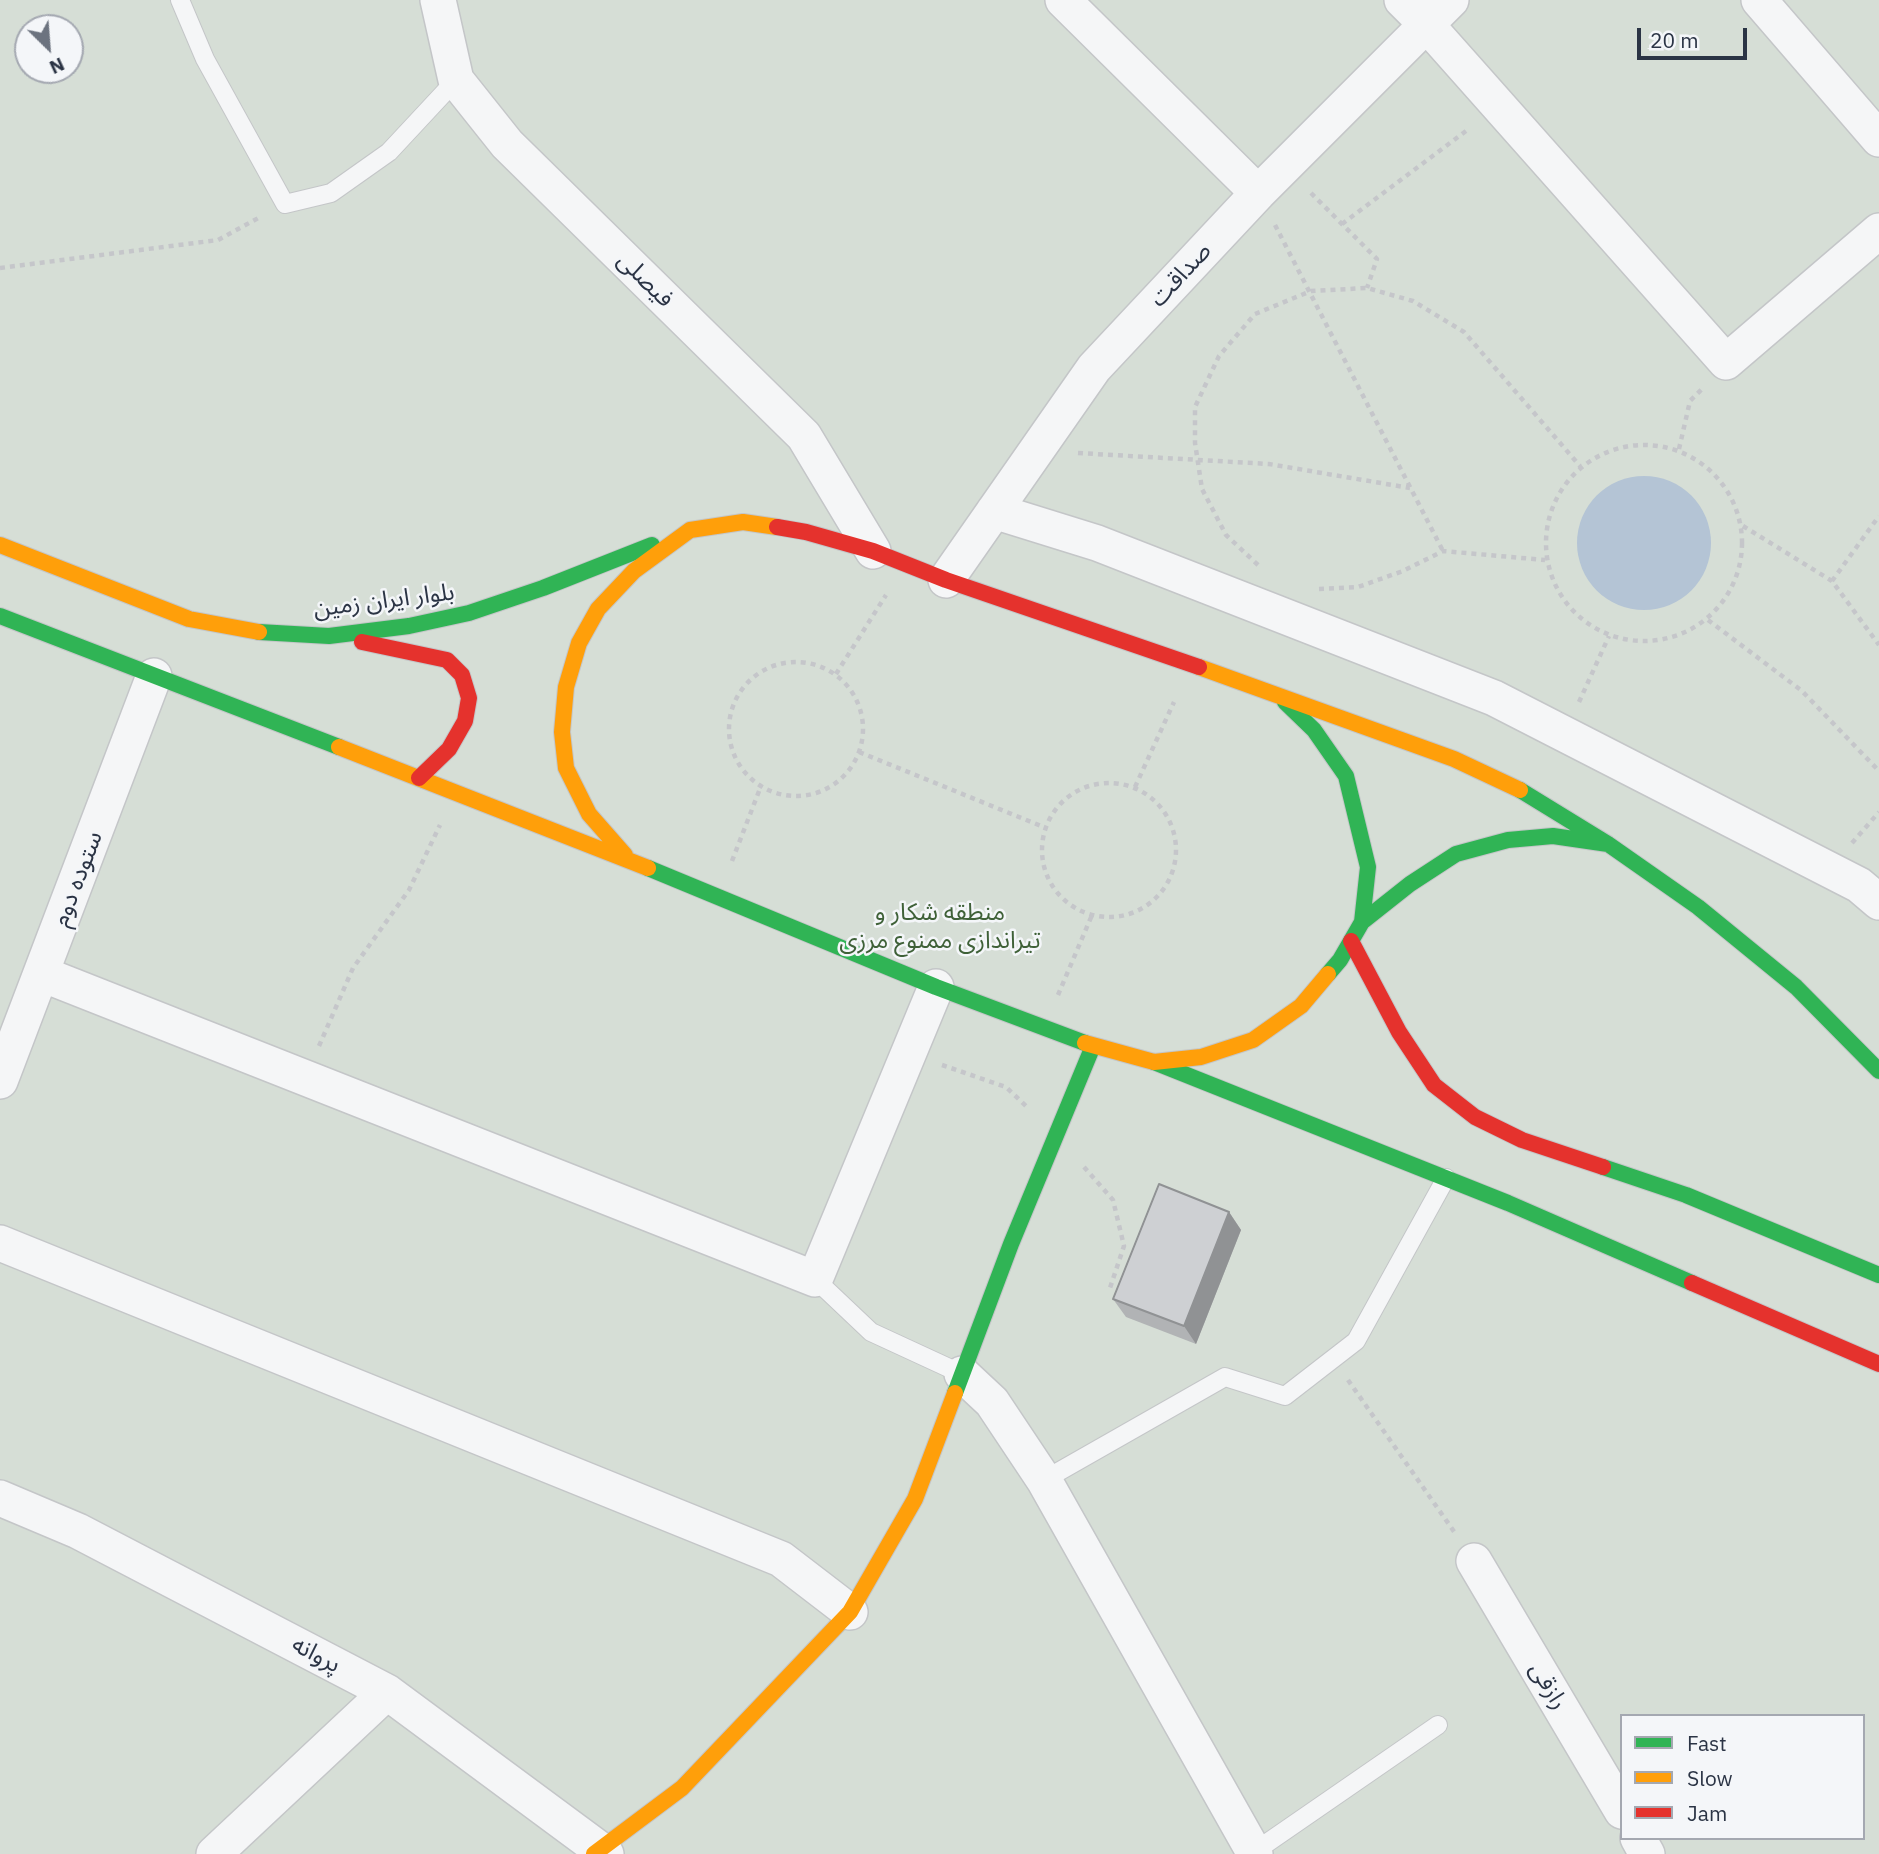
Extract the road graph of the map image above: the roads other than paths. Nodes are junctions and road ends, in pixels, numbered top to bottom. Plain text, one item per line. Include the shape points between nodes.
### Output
1 (180, 0) edge
2 (438, 0) edge
3 (1063, 0) edge
4 (1402, 0) edge
5 (1451, 0) edge
6 (1759, 0) edge
7 (1426, 24) junction
8 (456, 80) junction
9 (1879, 139) edge
10 (1258, 193) junction
11 (1879, 231) edge
12 (994, 511) junction
13 (690, 530) junction
14 (0, 545) edge
15 (873, 551) junction
16 (946, 580) junction
17 (0, 616) edge
18 (328, 636) junction
19 (154, 676) junction
20 (1276, 693) junction
21 (419, 778) junction
22 (1608, 844) junction
23 (632, 861) junction
24 (1879, 902) edge
25 (1362, 922) junction
26 (1351, 941) junction
27 (42, 974) junction
28 (936, 987) junction
29 (1093, 1046) junction
30 (1154, 1062) junction
31 (1879, 1071) edge
32 (0, 1081) edge
33 (1446, 1178) junction
34 (0, 1243) edge
35 (1879, 1275) edge
36 (815, 1279) junction
37 (1879, 1364) edge
38 (962, 1374) junction
39 (1044, 1480) junction
40 (0, 1498) edge
41 (1474, 1561) road end
42 (850, 1612) junction
43 (387, 1692) junction
44 (1438, 1726) dead end
45 (1620, 1808) edge
46 (600, 1852) edge
47 (1255, 1853) edge
48 (214, 1854) edge

1 - 8 lane via 205,59 285,204 331,193 389,152
2 - 8 street, فیصلی
3 - 10 street
4 - 7 street
5 - 7 street, صداقت
6 - 9 street
7 - 10 street, صداقت
7 - 11 street via 1726,362
8 - 15 street, فیصلی via 506,144 804,436
10 - 12 street, صداقت via 1094,368
12 - 16 street, صداقت
12 - 24 street via 1097,543 1494,698 1859,885
13 - 15 main road via 743,522 806,532
13 - 18 main road, بلوار ایران زمین via 469,613
13 - 23 main road via 634,571 598,609 579,643 566,687 562,732 566,768 589,814
14 - 18 main road, بلوار ایران زمین via 190,619 260,632
15 - 16 main road
16 - 20 main road
17 - 19 main road
18 - 21 main road via 446,660 462,676 469,698 465,721 449,749
19 - 21 main road
19 - 27 street, ستوده دوم
20 - 22 main road via 1454,759 1531,795
20 - 25 main road via 1314,730 1346,776 1368,867
21 - 23 main road
22 - 25 main road via 1553,836 1508,839 1457,854
22 - 31 main road via 1698,907 1796,988
23 - 28 main road
25 - 26 main road
26 - 30 main road via 1301,1006 1254,1040 1201,1057
26 - 35 main road via 1399,1032 1434,1085 1475,1117 1522,1140 1686,1195
27 - 32 street, ستوده دوم
27 - 36 street
28 - 29 main road
28 - 36 street
29 - 30 main road
29 - 38 main road
30 - 33 main road
33 - 37 main road
33 - 39 lane via 1356,1341 1285,1396 1225,1377
34 - 42 street via 781,1559
36 - 38 lane via 871,1332
38 - 39 street via 992,1402
38 - 42 main road via 915,1499
39 - 47 street
40 - 43 street, پروانه via 78,1531
41 - 45 street, رازقی
42 - 46 main road via 682,1788
43 - 46 street, پروانه
43 - 48 street
44 - 47 lane

